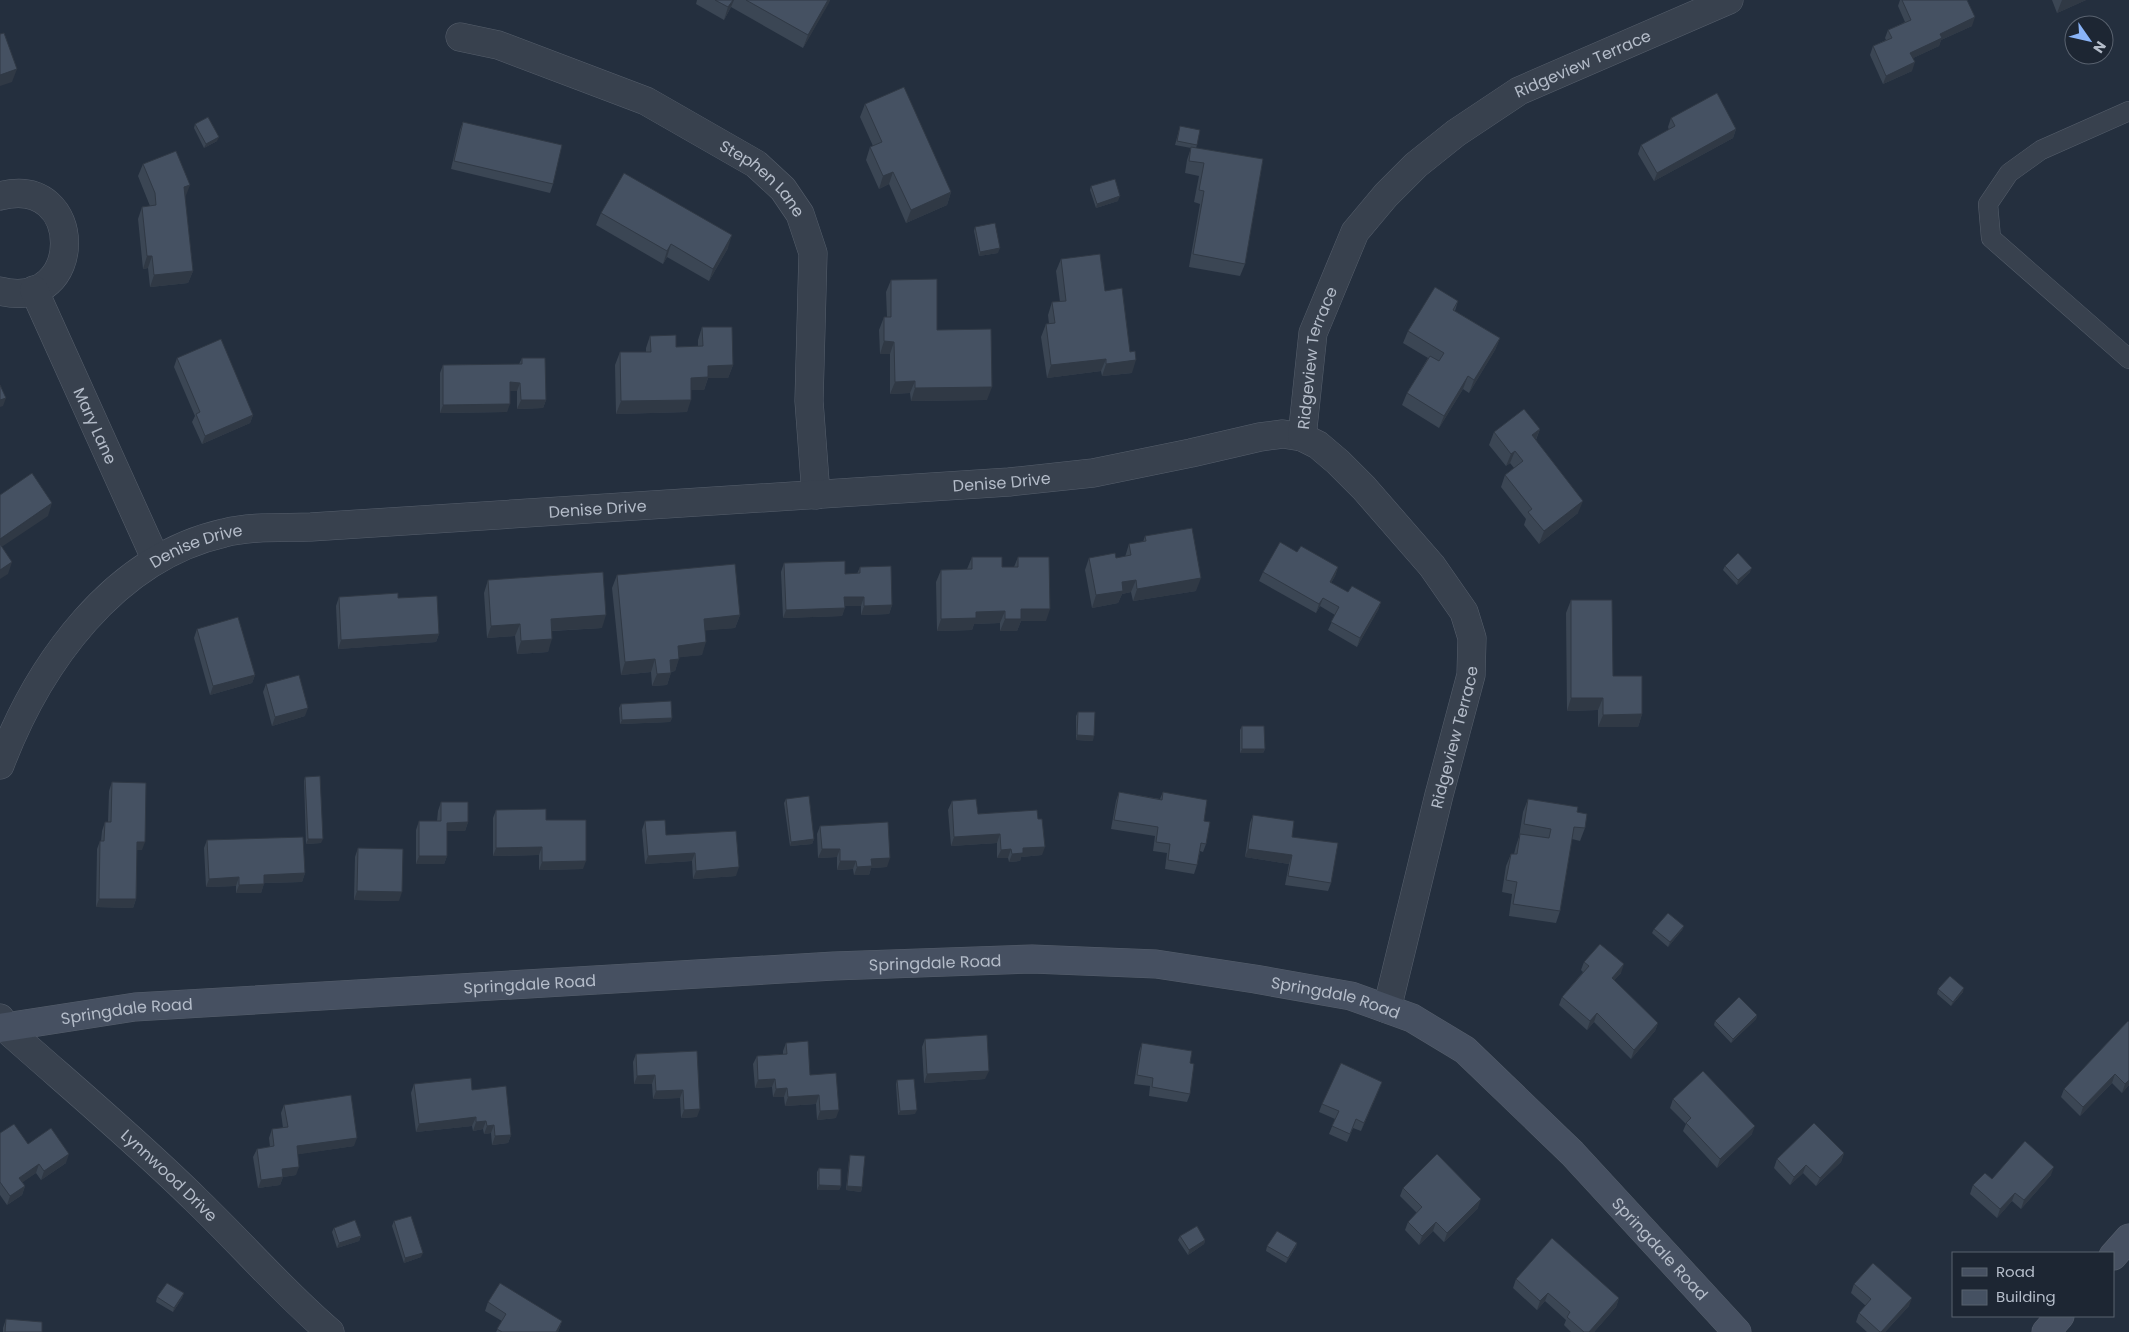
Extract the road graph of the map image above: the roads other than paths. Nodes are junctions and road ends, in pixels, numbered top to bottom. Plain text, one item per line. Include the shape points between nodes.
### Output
1 (1729, 0) edge
2 (460, 37) dead end
3 (2129, 111) edge
4 (0, 196) edge
5 (34, 290) junction
6 (0, 291) edge
7 (2129, 360) edge
8 (1302, 437) junction
9 (816, 495) junction
10 (156, 560) junction
11 (0, 765) edge
12 (1387, 1009) junction
13 (1, 1024) edge
14 (2129, 1238) edge
15 (2114, 1255) edge
16 (2059, 1317) edge
17 (330, 1332) edge
18 (1737, 1332) edge
19 (2046, 1332) edge

1 - 8 street, Ridgeview Terrace via 1520,91 1456,133 1416,165 1386,195 1355,232 1312,333
2 - 9 street, Stephen Lane via 498,45 646,101 756,164 784,189 800,214 814,252 809,401
3 - 7 lane via 2041,150 2009,173 1988,204 1991,238
4 - 5 street via 22,193 44,201 54,209 65,230 61,266 54,276
5 - 6 street via 12,294
5 - 10 street, Mary Lane
8 - 9 street, Denise Drive via 1283,434 1260,436 1093,473
8 - 12 street, Ridgeview Terrace via 1318,445 1338,462 1432,566 1464,612 1472,638 1471,675
9 - 10 street, Denise Drive via 253,529 201,540
10 - 11 street, Denise Drive via 112,595 57,654 30,695
12 - 13 street, Springdale Road via 1351,996 1156,964 1032,959 834,966 164,1005
12 - 18 street, Springdale Road via 1412,1018 1465,1050 1572,1153
13 - 17 street, Lynnwood Drive via 197,1200 270,1277
14 - 15 street
16 - 19 street

